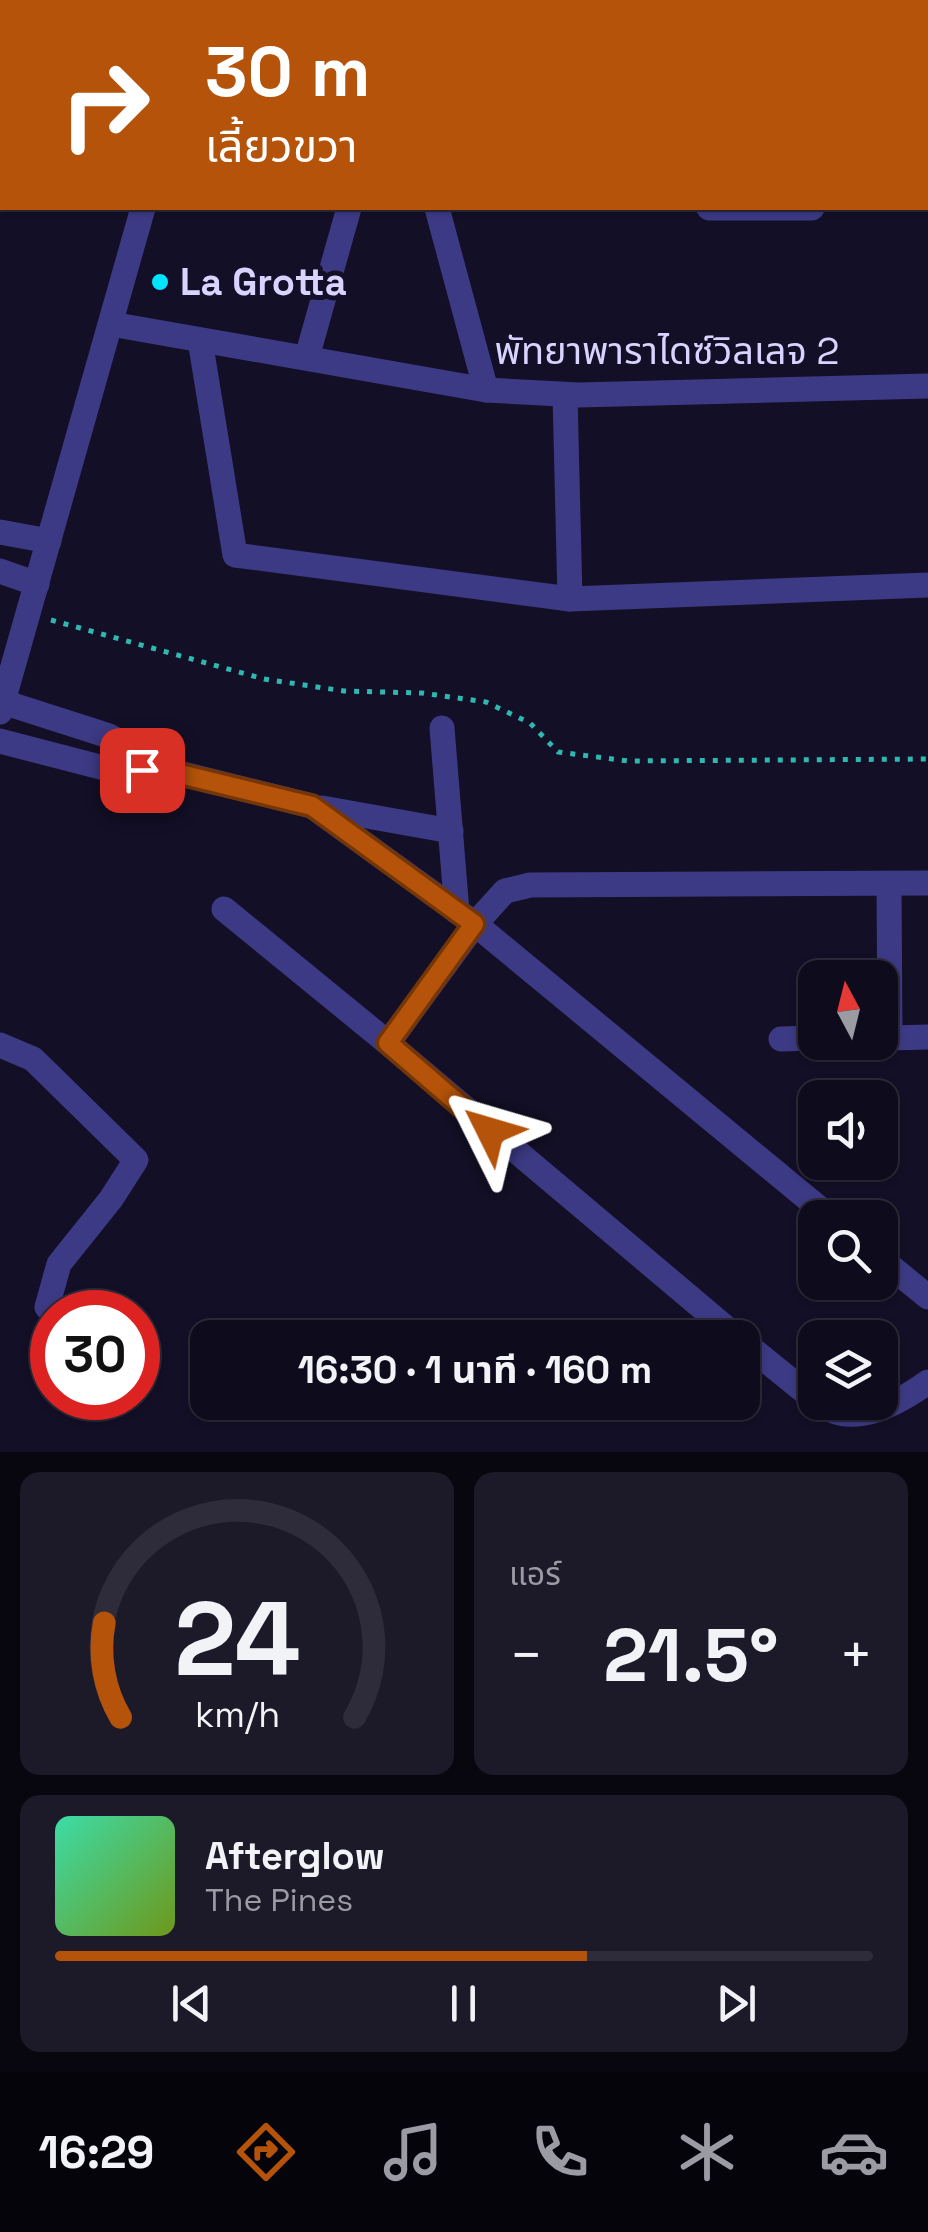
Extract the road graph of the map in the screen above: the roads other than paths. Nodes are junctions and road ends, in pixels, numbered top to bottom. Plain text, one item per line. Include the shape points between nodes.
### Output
1 (142, 210) edge
2 (348, 210) edge
3 (438, 210) edge
4 (111, 324) junction
5 (200, 340) junction
6 (308, 357) junction
7 (928, 386) edge
8 (486, 390) junction
9 (565, 395) junction
10 (0, 532) edge
11 (50, 540) junction
12 (0, 571) edge
13 (37, 584) junction
14 (928, 586) edge
15 (570, 599) junction
16 (2, 707) edge
17 (442, 728) dead end
18 (0, 740) edge
19 (180, 774) junction
20 (312, 806) junction
21 (451, 830) junction
22 (889, 884) junction
23 (928, 884) edge
24 (224, 910) dead end
25 (466, 918) junction
26 (887, 960) edge
27 (928, 1037) edge
28 (798, 1038) edge
29 (898, 1038) edge
30 (780, 1039) dead end
31 (388, 1043) junction
32 (0, 1045) edge
33 (809, 1200) edge
34 (898, 1273) edge
35 (52, 1290) edge
36 (928, 1297) edge
37 (717, 1320) edge
38 (760, 1355) edge
39 (928, 1382) edge
40 (798, 1386) edge
41 (898, 1398) edge

1 - 4 street
2 - 6 street
3 - 8 street
4 - 5 street, พัทยาพาราไดซ์วิลเลจ 2
4 - 11 street
5 - 6 street, พัทยาพาราไดซ์วิลเลจ 2
5 - 15 street via 235,555
6 - 8 street, พัทยาพาราไดซ์วิลเลจ 2
7 - 9 street, พัทยาพาราไดซ์วิลเลจ 2
8 - 9 street, พัทยาพาราไดซ์วิลเลจ 2
9 - 15 street
10 - 11 street
11 - 13 street
12 - 13 street
13 - 16 street
14 - 15 street
16 - 19 street via 109,736
17 - 21 street
18 - 19 street via 104,768
19 - 20 street
20 - 21 street
20 - 25 street
21 - 25 street
22 - 23 street
22 - 25 street via 530,885 505,891
22 - 26 street
24 - 31 street
25 - 31 street
25 - 33 street
27 - 29 street
28 - 30 street
31 - 37 street
32 - 35 street via 33,1059 136,1160 59,1264
34 - 36 street
38 - 40 street
39 - 41 street

